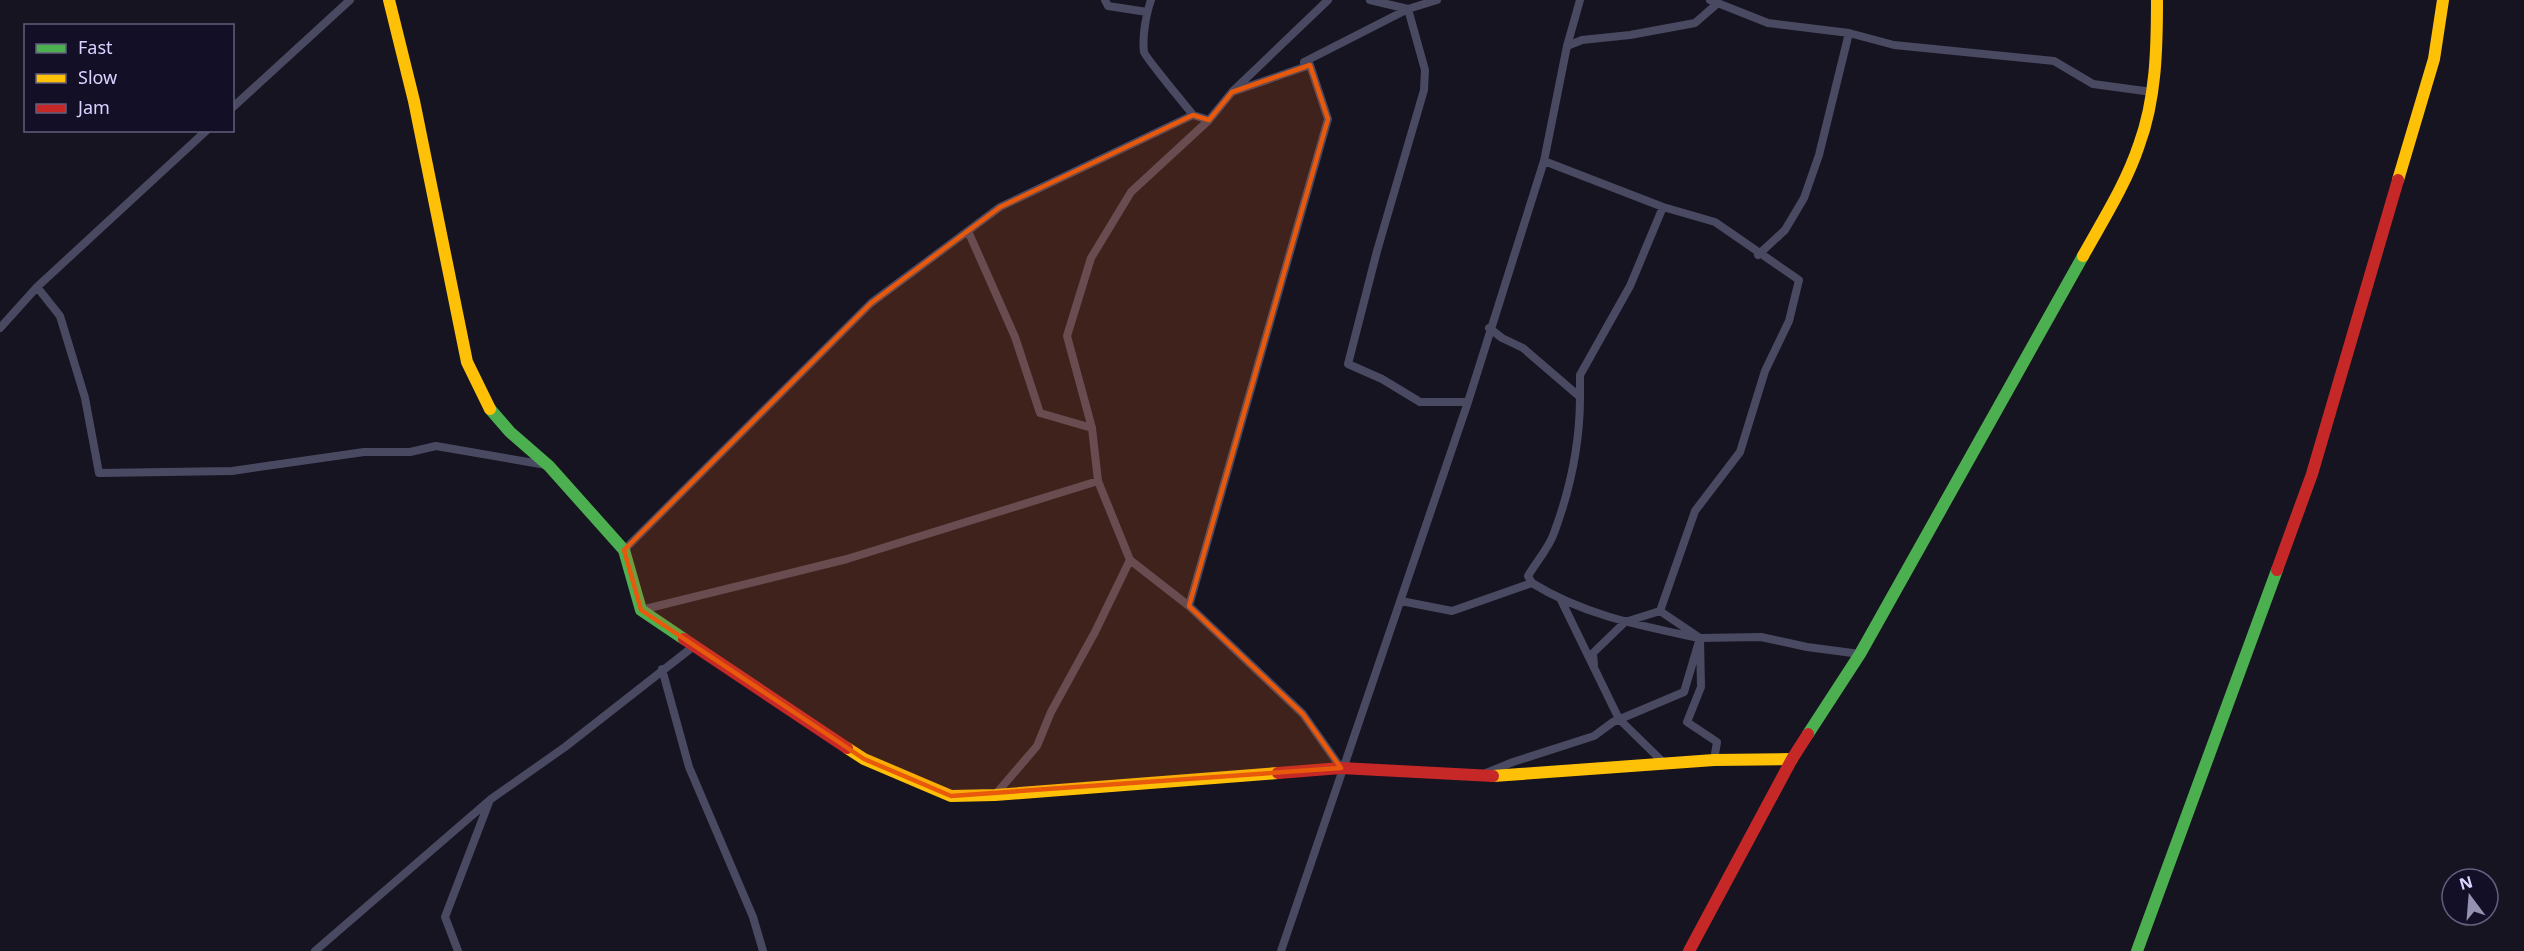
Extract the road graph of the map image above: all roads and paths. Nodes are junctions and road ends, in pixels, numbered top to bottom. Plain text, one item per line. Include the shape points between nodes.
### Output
1 (350, 0) edge
2 (389, 0) edge
3 (1106, 0) edge
4 (1151, 0) edge
5 (1328, 0) edge
6 (1370, 0) edge
7 (1437, 0) edge
8 (1580, 0) edge
9 (2157, 0) edge
10 (2443, 0) edge
11 (1714, 2) edge
12 (1408, 9) junction
13 (1147, 12) junction
14 (1849, 33) junction
15 (1567, 46) junction
16 (1310, 65) junction
17 (1232, 92) junction
18 (2152, 92) junction
19 (234, 106) edge
20 (1193, 116) junction
21 (1209, 120) junction
22 (205, 132) edge
23 (1544, 161) junction
24 (1663, 207) junction
25 (968, 231) junction
26 (1758, 255) junction
27 (37, 287) junction
28 (0, 328) edge
29 (1489, 328) junction
30 (1580, 397) junction
31 (1468, 402) junction
32 (1092, 428) junction
33 (549, 466) junction
34 (1098, 481) junction
35 (624, 550) junction
36 (1130, 560) junction
37 (1532, 583) junction
38 (1561, 600) junction
39 (1401, 601) junction
40 (1189, 606) junction
41 (641, 610) junction
42 (1660, 611) junction
43 (1624, 622) junction
44 (1700, 638) junction
45 (694, 646) junction
46 (1860, 654) junction
47 (662, 669) junction
48 (1595, 675) junction
49 (1619, 719) junction
50 (1792, 759) junction
51 (1713, 760) junction
52 (1664, 764) junction
53 (1341, 768) junction
54 (1477, 777) junction
55 (995, 795) junction
56 (491, 799) junction
57 (315, 951) edge
58 (458, 951) edge
59 (763, 951) edge
60 (1281, 951) edge
61 (1689, 951) edge
62 (2137, 951) edge

1 - 19 street
2 - 33 street via 419,124 467,362 489,408
3 - 13 street via 1108,6
4 - 13 street
5 - 17 street
6 - 12 street
7 - 12 street
8 - 15 street
9 - 18 street via 2158,38
10 - 62 street via 2434,59 2324,436
11 - 14 street via 1768,23
11 - 15 street via 1695,23 1582,39
12 - 16 street via 1304,62
12 - 31 street via 1425,70 1424,90 1348,363 1420,402
13 - 20 street via 1144,51
14 - 18 street via 1894,45 2054,61 2093,84
14 - 26 street via 1804,198 1785,230
15 - 23 street
16 - 17 street
16 - 40 street via 1328,119
17 - 21 street
18 - 46 street via 2140,144 2114,202
20 - 21 street
20 - 25 street via 1000,207
21 - 32 street via 1131,192 1091,258 1067,336
22 - 27 street
23 - 24 street
23 - 29 street
24 - 26 street via 1715,222
24 - 30 street via 1630,286 1580,375
25 - 32 street via 1016,337 1040,413
25 - 35 street via 871,303
26 - 42 street via 1799,280 1789,321 1765,371 1740,452 1695,511
27 - 28 street
27 - 33 street via 60,316 85,398 99,473 232,471 364,452 410,453 436,446
29 - 30 street via 1523,348
29 - 31 street
30 - 37 street via 1580,433 1569,479 1554,534 1528,576
31 - 39 street
32 - 34 street
33 - 35 street
34 - 36 street
34 - 41 street via 848,559
35 - 41 street
36 - 40 street
36 - 55 street via 1037,746
37 - 38 street
37 - 39 street via 1452,611
38 - 43 street
38 - 48 street
39 - 53 street
40 - 53 street via 1303,714
41 - 45 street
42 - 43 street
42 - 44 street
43 - 44 street
43 - 48 street via 1593,653
44 - 46 street via 1761,637
44 - 49 street via 1684,692
44 - 51 street via 1701,687 1687,722 1717,742
45 - 47 street
45 - 55 street via 864,759 951,796
46 - 50 street
47 - 56 street via 565,747
47 - 59 street via 689,767 753,917
48 - 49 street
49 - 52 street
49 - 54 street via 1594,736
50 - 51 street
50 - 61 street
51 - 52 street
52 - 54 street
53 - 54 street
53 - 55 street
53 - 60 street
56 - 57 street
56 - 58 street via 446,917

